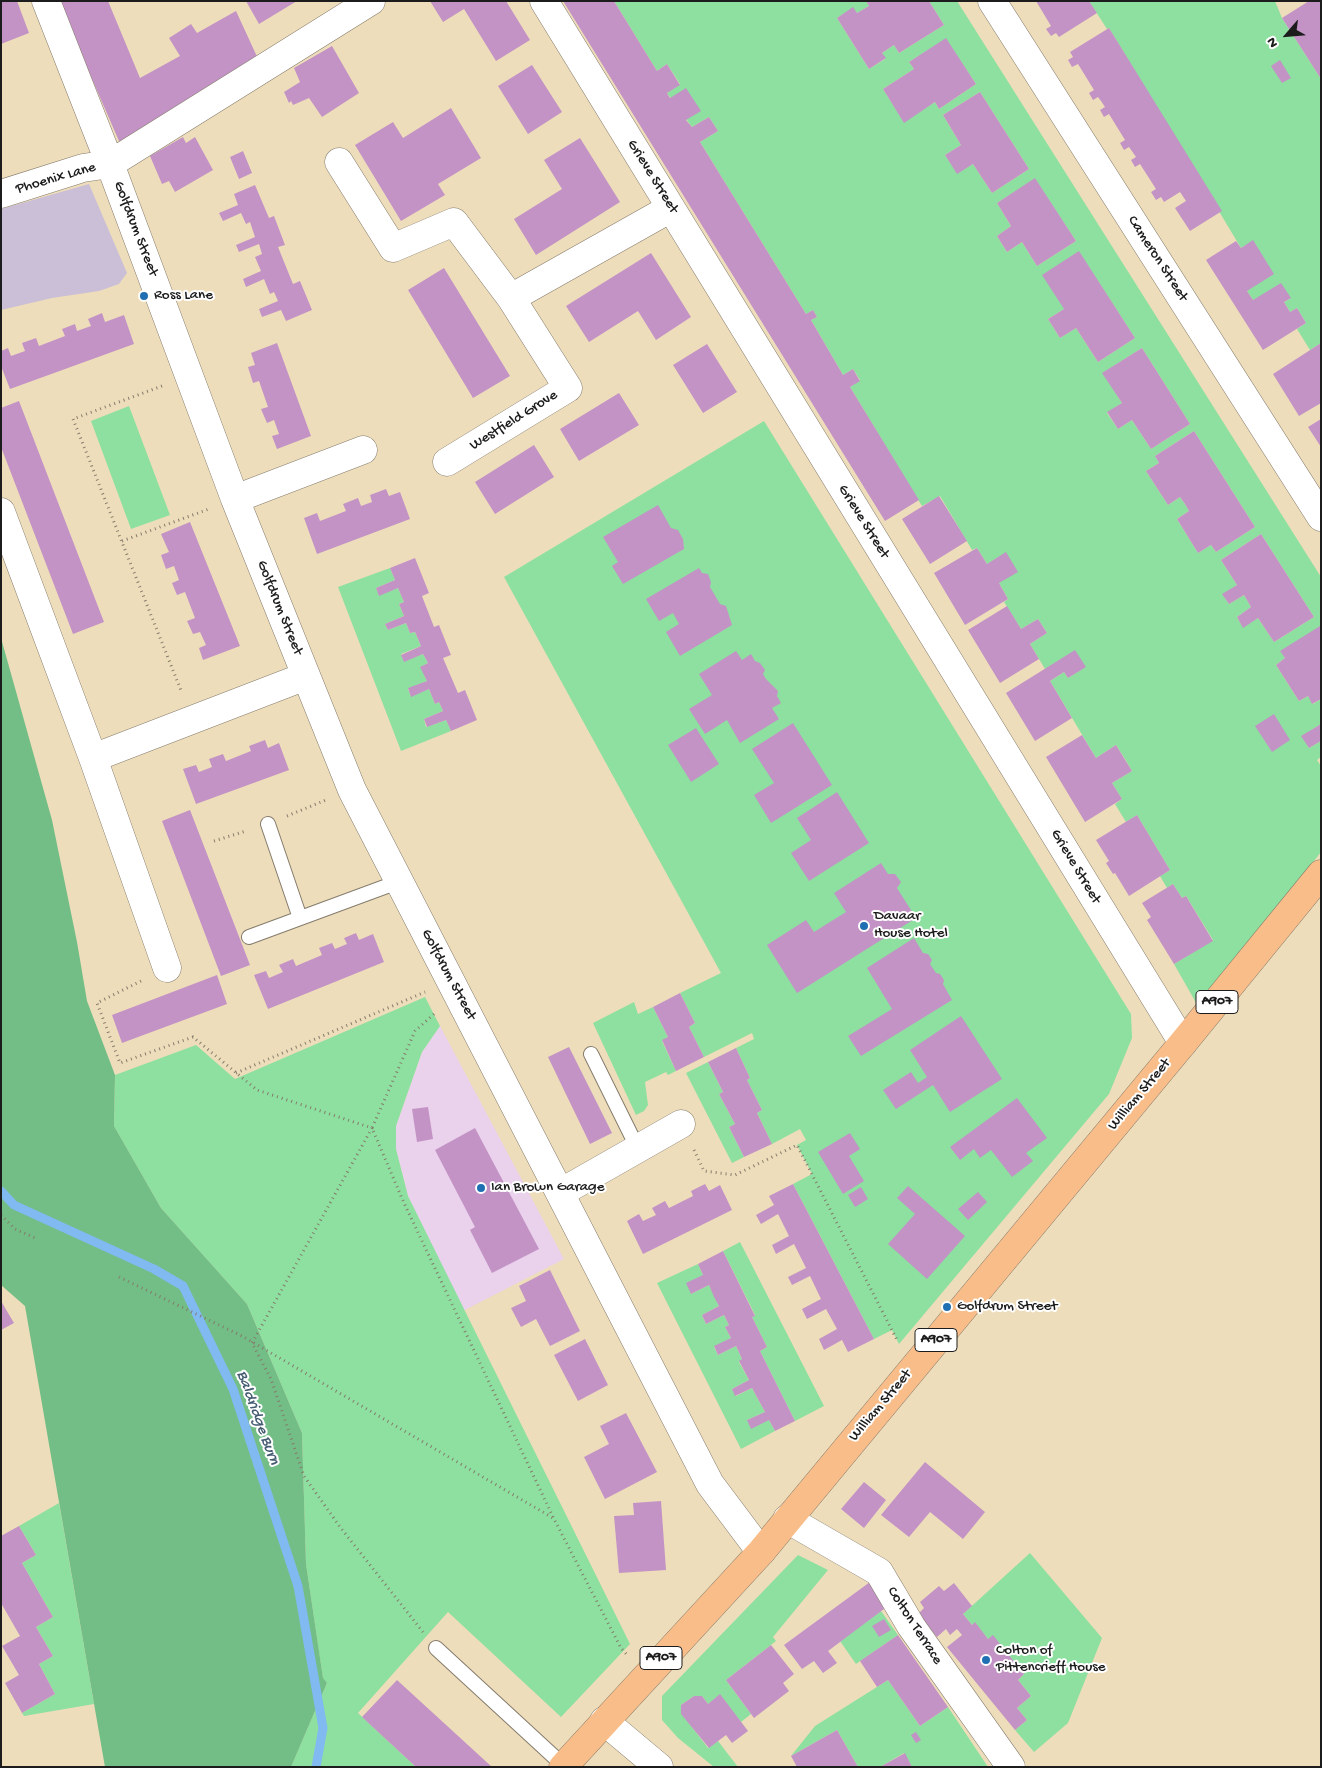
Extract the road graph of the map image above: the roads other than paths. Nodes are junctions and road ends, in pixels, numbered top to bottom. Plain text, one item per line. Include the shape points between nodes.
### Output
1 (46, 1) edge
2 (372, 1) edge
3 (544, 1) edge
4 (992, 1) edge
5 (339, 162) dead end
6 (110, 164) junction
7 (1, 194) edge
8 (671, 208) junction
9 (511, 298) junction
10 (363, 450) dead end
11 (447, 462) dead end
12 (235, 499) junction
13 (1, 512) edge
14 (1321, 517) edge
15 (306, 676) junction
16 (93, 758) junction
17 (268, 824) dead end
18 (1321, 874) edge
19 (398, 882) junction
20 (300, 918) junction
21 (249, 937) dead end
22 (166, 968) road end
23 (1183, 1043) junction
24 (591, 1054) dead end
25 (682, 1124) road end
26 (637, 1147) junction
27 (560, 1193) junction
28 (787, 1519) junction
29 (761, 1552) junction
30 (436, 1648) road end
31 (604, 1721) junction
32 (564, 1766) edge
33 (659, 1767) edge
34 (1011, 1767) edge

1 - 6 street, Golfdrum Street
2 - 6 street
3 - 8 street, Grieve Street
4 - 14 street, Cameron Street
5 - 9 street, Westfield Grove via 393,248 454,222
6 - 7 street, Phoenix Lane via 83,168
6 - 12 street, Golfdrum Street
8 - 9 street
8 - 23 street, Grieve Street
9 - 11 street, Westfield Grove via 568,388
10 - 12 street
12 - 15 street, Golfdrum Street
13 - 16 street
15 - 16 street
15 - 19 street, Golfdrum Street via 352,790
16 - 22 street
17 - 20 lane
18 - 23 main road, William Street / A907
19 - 20 lane
19 - 27 street, Golfdrum Street
20 - 21 lane
23 - 28 main road, William Street / A907
24 - 26 lane
25 - 26 street
26 - 27 street
27 - 29 street, Golfdrum Street via 710,1484
28 - 29 main road, William Street / A907
28 - 34 street, Colton Terrace via 879,1572 911,1626
29 - 31 main road, William Street / A907
30 - 32 lane
31 - 32 main road, William Street / A907
31 - 33 street

